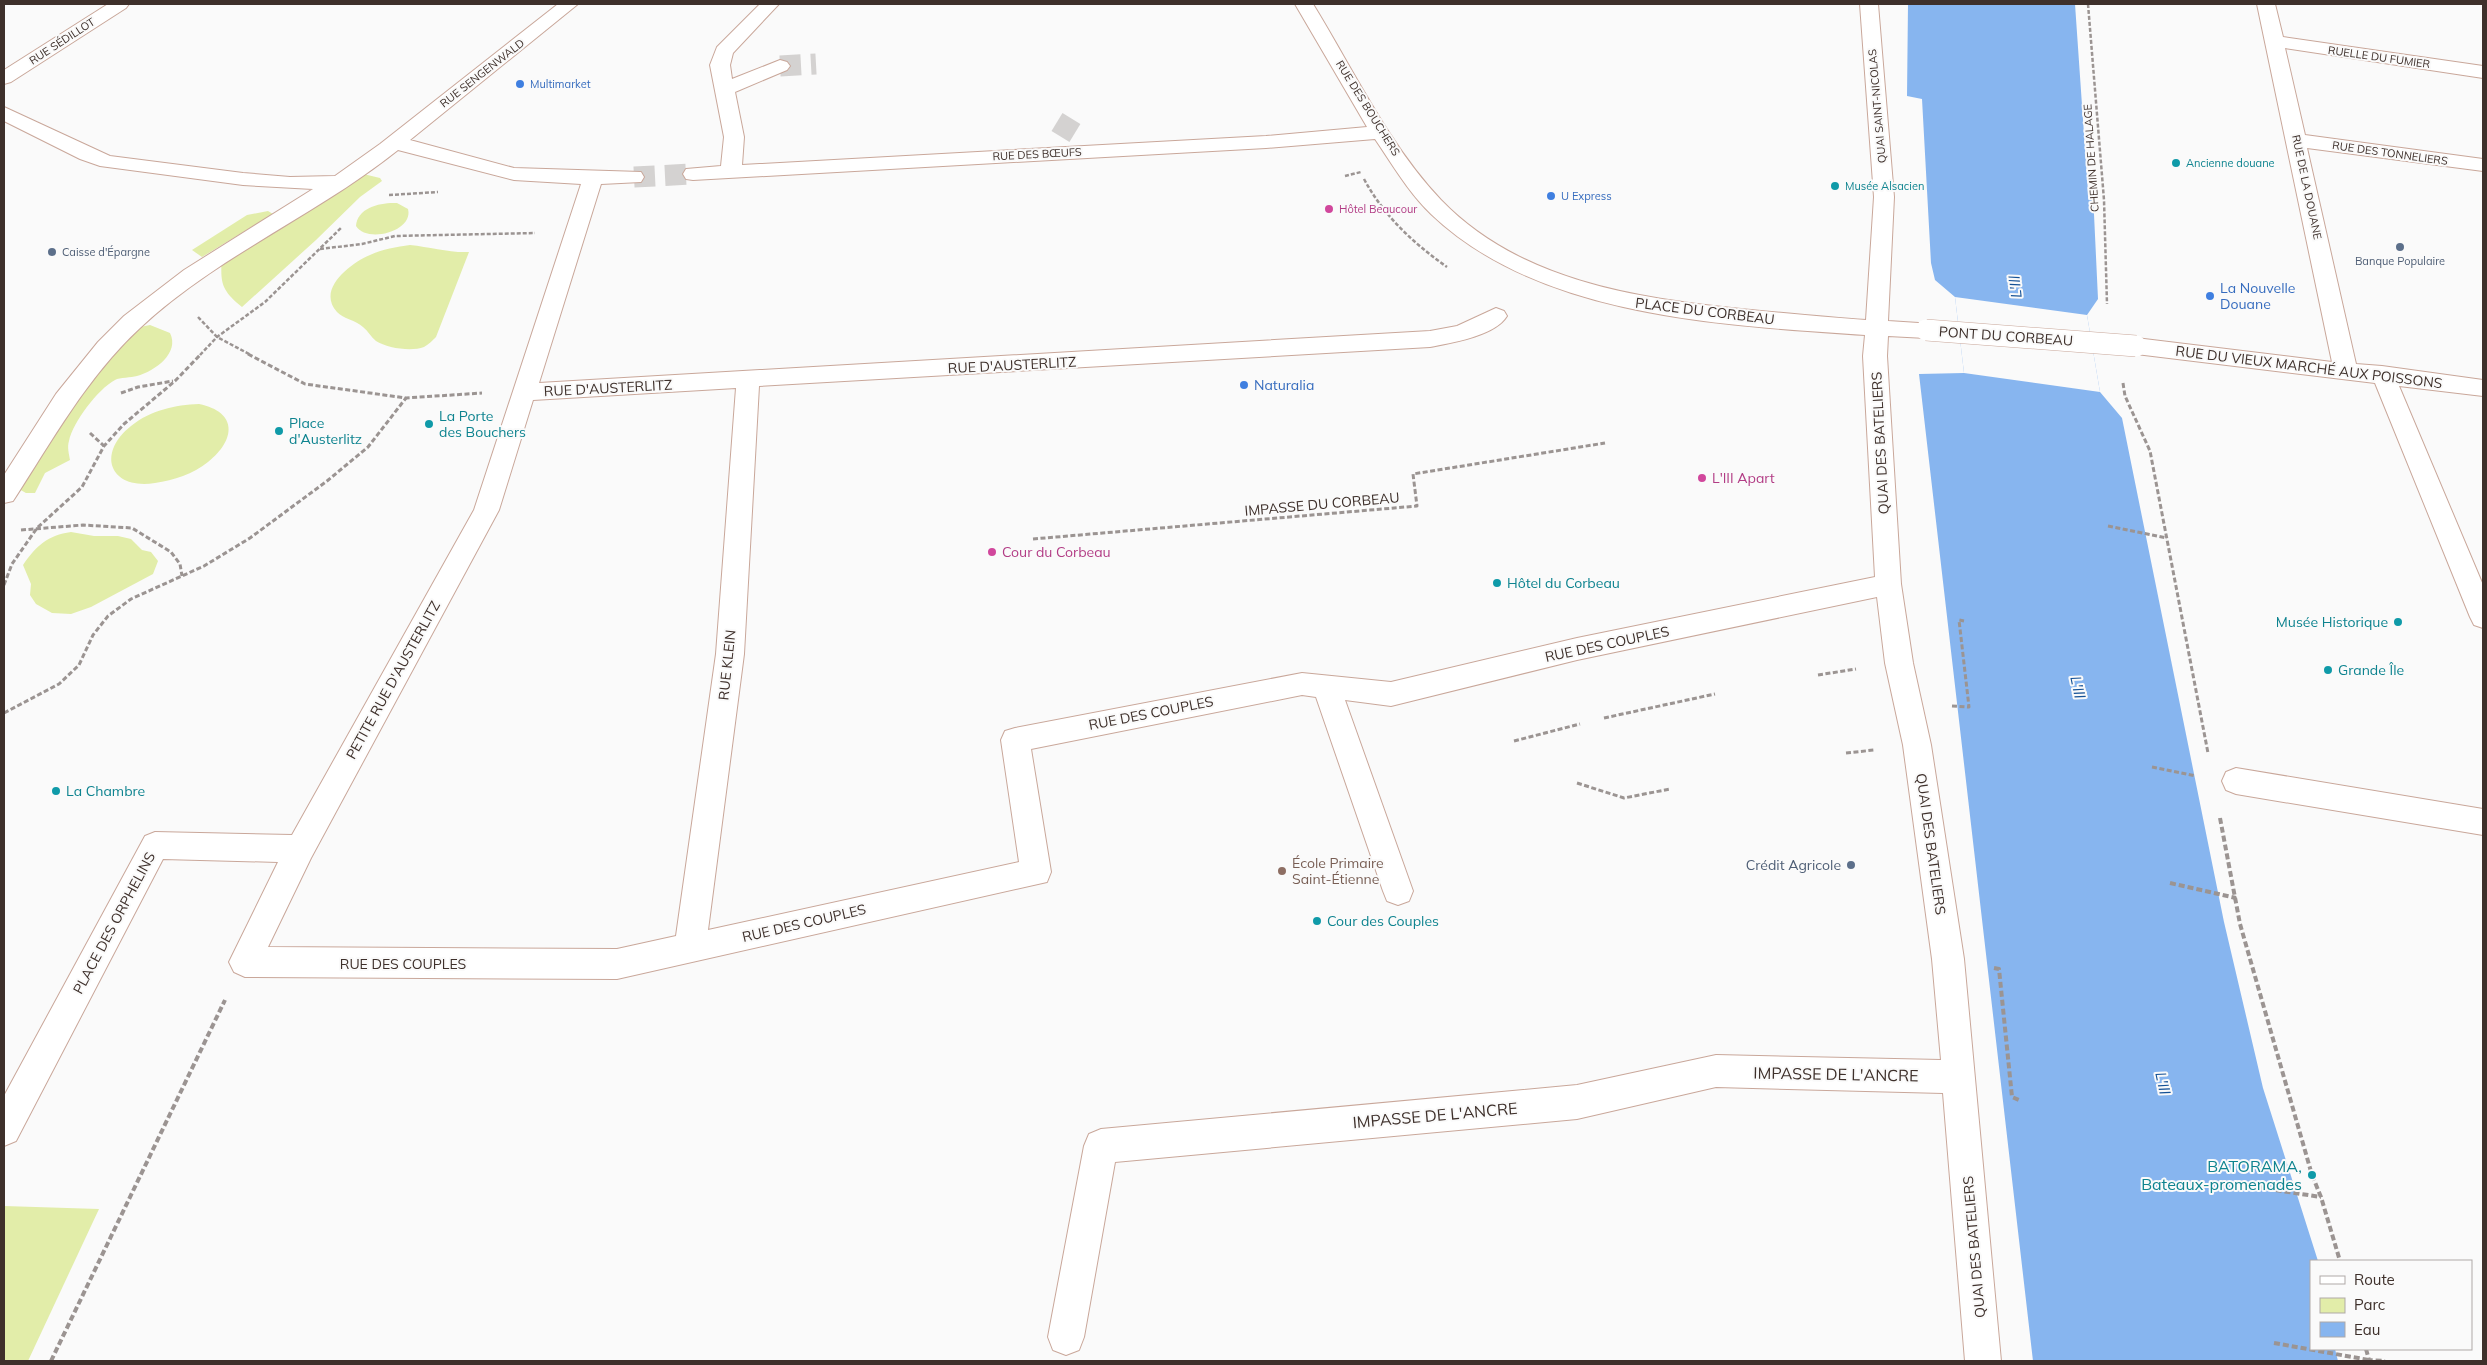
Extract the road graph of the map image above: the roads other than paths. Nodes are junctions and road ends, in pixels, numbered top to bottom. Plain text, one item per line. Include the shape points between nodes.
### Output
1 (120, 4) edge
2 (570, 4) edge
3 (770, 4) edge
4 (1304, 4) edge
5 (1869, 4) edge
6 (2266, 4) edge
7 (2274, 41) junction
8 (780, 66) tunnel mouth
9 (2483, 72) edge
10 (4, 78) edge
11 (725, 90) junction
12 (4, 113) edge
13 (1380, 132) junction
14 (1075, 134) tunnel mouth
15 (2296, 140) junction
16 (396, 143) junction
17 (1106, 150) junction
18 (2483, 165) edge
19 (731, 172) junction
20 (693, 174) tunnel mouth
21 (634, 177) tunnel mouth
22 (593, 178) junction
23 (338, 182) junction
24 (1537, 274) joint
25 (1496, 316) dead end
26 (1876, 329) junction
27 (2136, 346) joint
28 (2346, 371) junction
29 (2382, 374) junction
30 (748, 380) junction
31 (2483, 388) edge
32 (525, 391) junction
33 (4, 494) edge
34 (1888, 584) junction
35 (2476, 587) edge
36 (2483, 617) edge
37 (1326, 687) junction
38 (2236, 781) dead end
39 (2483, 822) edge
40 (300, 850) junction
41 (1398, 891) dead end
42 (690, 948) junction
43 (1959, 1076) junction
44 (4, 1129) edge
45 (1066, 1337) dead end
46 (1983, 1361) edge

1 - 10 street, RUE SÉDILLOT
2 - 16 street, RUE SENGENWALD
3 - 11 street via 724,51 720,65
4 - 13 street, RUE DES BOUCHERS
5 - 26 street, QUAI SAINT-NICOLAS via 1884,197
6 - 7 street, RUE DE LA DOUANE
7 - 9 street, RUELLE DU FUMIER
7 - 15 street, RUE DE LA DOUANE
8 - 11 street
11 - 19 street via 734,137
12 - 23 street via 107,162 243,180
13 - 17 street, RUE DES BŒUFS via 1266,142
13 - 24 street, RUE DES BOUCHERS via 1439,210 1488,248
14 - 17 street
15 - 18 street, RUE DES TONNELIERS
15 - 28 street, RUE DE LA DOUANE
16 - 22 street via 514,174
16 - 23 street
17 - 19 street, RUE DES BŒUFS
19 - 20 street, RUE DES BŒUFS
21 - 22 street
22 - 32 street
23 - 33 street via 173,290 124,330 91,365
24 - 26 street, PLACE DU CORBEAU via 1577,289 1670,309
25 - 30 street, RUE D'AUSTERLITZ via 1462,333 1430,339
26 - 27 street, PONT DU CORBEAU, bridge
26 - 34 street, QUAI DES BATELIERS via 1876,390
27 - 28 street, RUE DU VIEUX MARCHÉ AUX POISSONS
28 - 29 street, RUE DU VIEUX MARCHÉ AUX POISSONS
29 - 31 street, RUE DU VIEUX MARCHÉ AUX POISSONS
29 - 35 street
30 - 32 street, RUE D'AUSTERLITZ
30 - 42 street, RUE KLEIN via 730,654
32 - 40 street, PETITE RUE D'AUSTERLITZ via 486,510
34 - 37 street, RUE DES COUPLES via 1577,649 1391,694
34 - 43 street, QUAI DES BATELIERS via 1899,663 1917,745 1945,939
35 - 36 street
37 - 41 street
37 - 42 street, RUE DES COUPLES via 1302,684 1015,740 1036,872
38 - 39 street
40 - 42 street, RUE DES COUPLES via 245,962 618,964
40 - 44 street, PLACE DES ORPHELINS via 155,845
43 - 45 street, IMPASSE DE L'ANCRE via 1716,1071 1577,1102 1102,1146
43 - 46 street, QUAI DES BATELIERS

